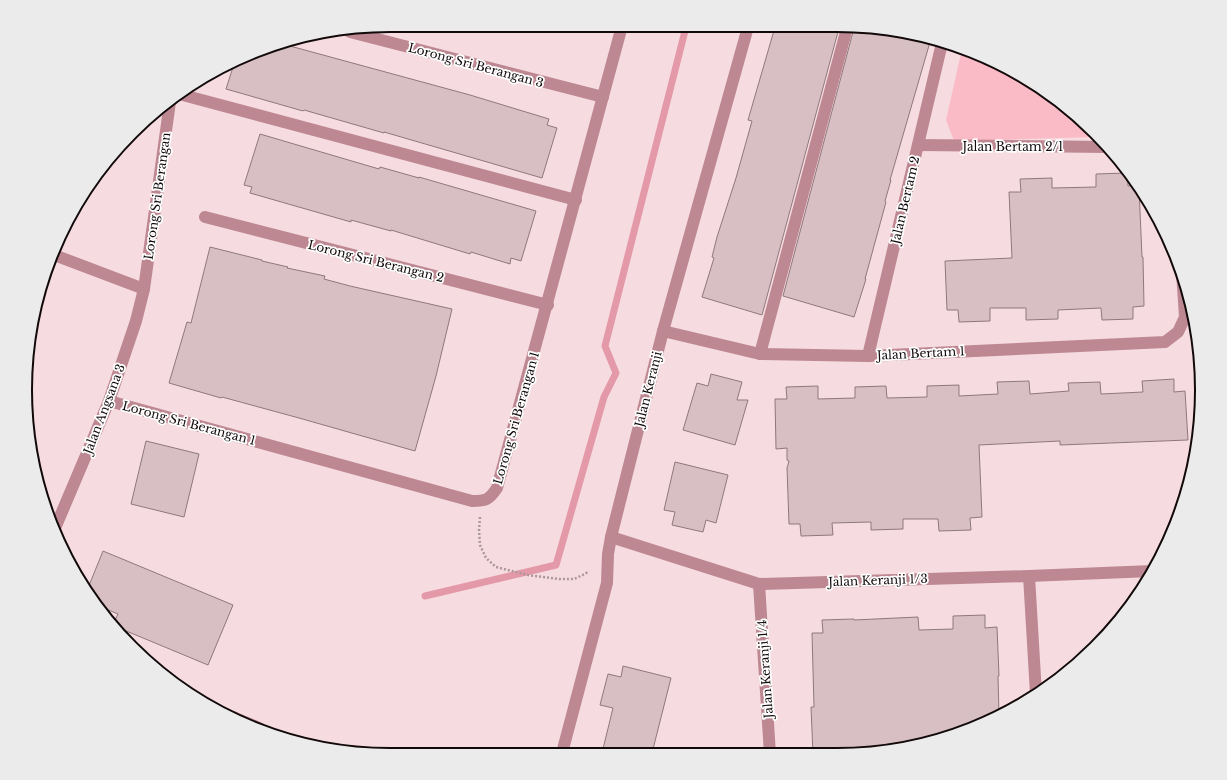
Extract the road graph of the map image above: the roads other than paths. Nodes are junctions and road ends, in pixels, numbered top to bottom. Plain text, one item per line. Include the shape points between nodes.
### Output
1 (620, 32) edge
2 (747, 32) edge
3 (846, 32) edge
4 (357, 34) edge
5 (941, 48) edge
6 (186, 96) edge
7 (603, 98) junction
8 (169, 108) edge
9 (918, 145) junction
10 (1099, 147) edge
11 (576, 200) junction
12 (205, 217) dead end
13 (58, 256) edge
14 (144, 289) junction
15 (1184, 301) edge
16 (548, 305) junction
17 (663, 331) junction
18 (760, 354) junction
19 (868, 356) junction
20 (110, 401) junction
21 (57, 523) edge
22 (611, 537) junction
23 (1146, 571) edge
24 (1029, 576) junction
25 (759, 584) junction
26 (1036, 688) edge
27 (563, 748) edge
28 (770, 748) edge

1 - 7 street, Lorong Sri Berangan 1
2 - 17 street, Jalan Keranji
3 - 18 street
4 - 7 street, Lorong Sri Berangan 3
5 - 9 street, Jalan Bertam 2
6 - 11 street
7 - 11 street, Lorong Sri Berangan 1
8 - 14 street, Lorong Sri Berangan
9 - 10 street, Jalan Bertam 2/1
9 - 19 street, Jalan Bertam 2
11 - 16 street, Lorong Sri Berangan 1
12 - 16 street, Lorong Sri Berangan 2
13 - 14 street
14 - 20 street, Jalan Angsana 3
15 - 19 street, Jalan Bertam 1 via 1185,317 1178,332 1165,342
16 - 20 street, Lorong Sri Berangan 1 via 497,488 490,498 482,501 472,501
17 - 18 street, Jalan Bertam 1
17 - 22 street, Jalan Keranji
18 - 19 street, Jalan Bertam 1
20 - 21 street, Jalan Angsana 3
22 - 25 street, Jalan Keranji 1/3
22 - 27 street, Jalan Keranji via 607,583
23 - 24 street, Jalan Keranji 1/3
24 - 25 street, Jalan Keranji 1/3
24 - 26 street
25 - 28 street, Jalan Keranji 1/4

